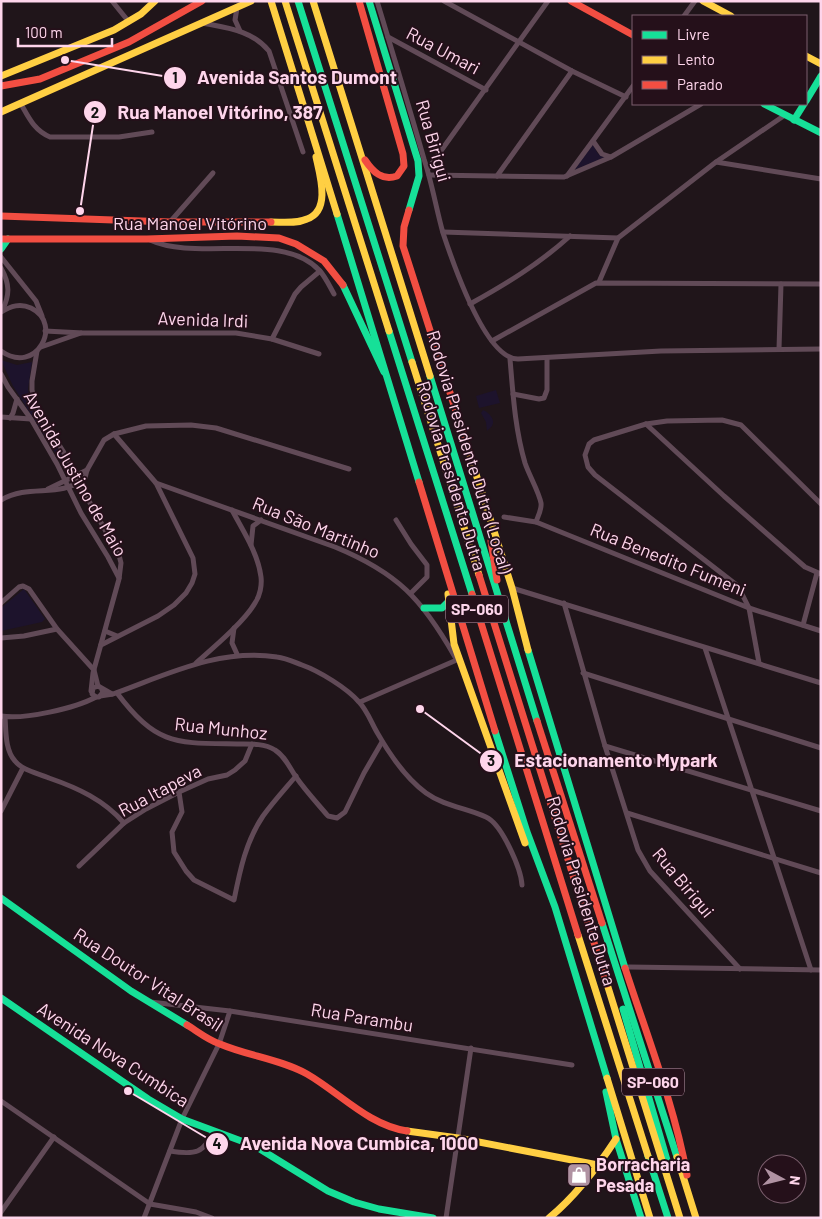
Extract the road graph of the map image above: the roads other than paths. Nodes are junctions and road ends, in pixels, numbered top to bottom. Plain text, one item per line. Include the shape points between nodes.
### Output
1 (112, 1) edge
2 (155, 1) edge
3 (202, 1) edge
4 (272, 1) edge
5 (285, 1) edge
6 (298, 1) edge
7 (313, 1) edge
8 (359, 1) edge
9 (369, 1) edge
10 (377, 1) edge
11 (444, 1) edge
12 (548, 1) edge
13 (571, 1) edge
14 (695, 1) edge
15 (703, 1) edge
16 (250, 2) edge
17 (237, 8) junction
18 (685, 15) edge
19 (729, 15) edge
20 (129, 22) junction
21 (202, 23) junction
22 (240, 30) junction
23 (632, 34) edge
24 (388, 37) junction
25 (519, 42) junction
26 (807, 57) edge
27 (821, 64) edge
28 (572, 71) junction
29 (1, 76) edge
30 (821, 76) edge
31 (1, 86) edge
32 (632, 87) edge
33 (486, 90) junction
34 (626, 96) junction
35 (807, 99) edge
36 (21, 104) junction
37 (699, 105) edge
38 (766, 105) edge
39 (803, 105) edge
40 (1, 112) edge
41 (785, 115) junction
42 (794, 120) junction
43 (310, 124) junction
44 (152, 132) dead end
45 (821, 133) edge
46 (593, 141) junction
47 (356, 144) junction
48 (303, 152) dead end
49 (611, 157) junction
50 (716, 162) junction
51 (428, 169) junction
52 (213, 172) dead end
53 (429, 175) junction
54 (497, 176) junction
55 (567, 177) junction
56 (821, 179) edge
57 (1, 216) edge
58 (170, 222) junction
59 (443, 232) junction
60 (570, 236) junction
61 (618, 238) junction
62 (4, 239) edge
63 (147, 239) junction
64 (1, 249) edge
65 (1, 257) edge
66 (1, 268) edge
67 (320, 271) junction
68 (599, 282) junction
69 (781, 284) junction
70 (821, 284) edge
71 (334, 294) dead end
72 (470, 304) junction
73 (1, 312) edge
74 (43, 319) junction
75 (46, 331) junction
76 (83, 333) junction
77 (272, 338) junction
78 (492, 341) junction
79 (39, 349) junction
80 (780, 349) junction
81 (821, 349) edge
82 (1, 351) edge
83 (319, 354) dead end
84 (547, 358) junction
85 (510, 359) junction
86 (1, 374) edge
87 (390, 384) junction
88 (513, 394) junction
89 (17, 399) junction
90 (1, 418) edge
91 (10, 418) junction
92 (31, 419) junction
93 (646, 424) junction
94 (114, 434) junction
95 (349, 469) dead end
96 (87, 470) junction
97 (76, 476) junction
98 (476, 477) junction
99 (66, 482) junction
100 (79, 483) junction
101 (156, 483) junction
102 (69, 488) junction
103 (48, 489) junction
104 (1, 500) edge
105 (821, 504) edge
106 (232, 510) junction
107 (504, 517) dead end
108 (260, 520) junction
109 (396, 520) dead end
110 (536, 522) junction
111 (251, 546) junction
112 (442, 562) junction
113 (819, 574) edge
114 (119, 579) junction
115 (512, 588) junction
116 (411, 594) junction
117 (499, 599) junction
118 (449, 600) junction
119 (1, 603) edge
120 (564, 603) junction
121 (424, 608) junction
122 (749, 608) junction
123 (803, 625) junction
124 (234, 628) junction
125 (58, 629) junction
126 (105, 631) junction
127 (821, 631) edge
128 (117, 636) junction
129 (1, 638) edge
130 (217, 644) junction
131 (101, 645) junction
132 (705, 648) junction
133 (237, 654) junction
134 (219, 658) junction
135 (458, 660) junction
136 (759, 663) junction
137 (195, 664) junction
138 (94, 670) junction
139 (583, 673) junction
140 (821, 683) edge
141 (100, 688) junction
142 (115, 693) junction
143 (95, 695) junction
144 (360, 702) junction
145 (3, 716) edge
146 (730, 720) junction
147 (382, 742) junction
148 (252, 744) junction
149 (605, 746) junction
150 (821, 748) edge
151 (22, 768) junction
152 (296, 776) junction
153 (751, 790) junction
154 (179, 792) junction
155 (1, 811) edge
156 (821, 811) edge
157 (627, 813) junction
158 (124, 823) junction
159 (773, 857) junction
160 (79, 866) dead end
161 (821, 873) edge
162 (522, 885) dead end
163 (1, 898) edge
164 (555, 907) junction
165 (629, 967) dead end
166 (617, 968) junction
167 (740, 969) junction
168 (811, 970) junction
169 (821, 970) edge
170 (1, 998) edge
171 (148, 1002) junction
172 (230, 1011) junction
173 (219, 1044) junction
174 (471, 1048) junction
175 (602, 1060) junction
176 (572, 1065) dead end
177 (1, 1101) edge
178 (182, 1120) junction
179 (213, 1130) junction
180 (54, 1137) junction
181 (458, 1138) junction
182 (616, 1138) junction
183 (170, 1151) junction
184 (621, 1153) junction
185 (607, 1154) junction
186 (598, 1165) junction
187 (689, 1195) junction
188 (150, 1204) junction
189 (1, 1212) edge
190 (144, 1218) edge
191 (212, 1218) edge
192 (433, 1218) edge
193 (446, 1218) edge
194 (549, 1218) edge
195 (641, 1218) edge
196 (650, 1218) edge
197 (668, 1218) edge
198 (680, 1218) edge
199 (684, 1218) edge
200 (696, 1218) edge

1 - 20 street
2 - 20 main road
3 - 31 main road via 129,42 40,79
4 - 43 main road, Rodovia Presidente Dutra / SP-060
5 - 197 main road, Rodovia Presidente Dutra / SP-060
6 - 198 main road, Rodovia Presidente Dutra / SP-060
7 - 47 main road, Rodovia Presidente Dutra (Local) / SP-060
8 - 47 main road via 403,154 401,172 392,179 380,177 371,169
9 - 98 main road via 420,168 405,219 403,246
10 - 24 street, Rua Birigui
11 - 25 street
12 - 25 street
13 - 23 main road
14 - 18 street
15 - 19 main road
16 - 17 main road
17 - 21 main road
17 - 22 street via 236,20
20 - 29 main road
21 - 22 street
21 - 36 main road
22 - 48 street via 258,39 269,51
24 - 33 street, Rua Umari
24 - 51 street, Rua Birigui
25 - 28 street
25 - 33 street
26 - 27 main road
28 - 34 street
28 - 54 street
30 - 35 main road
32 - 34 street
33 - 51 street
34 - 46 street
36 - 40 main road
36 - 44 street via 35,127 50,137 119,137
37 - 49 street
38 - 41 main road
39 - 42 main road
41 - 42 main road
41 - 50 street
42 - 45 main road
43 - 58 main road, Rua Manoel Vitórino via 322,188 321,199 312,217 282,223
43 - 87 main road, Rodovia Presidente Dutra / SP-060
46 - 49 street via 602,154
46 - 55 street
47 - 117 main road, Rodovia Presidente Dutra (Local) / SP-060
49 - 55 street
50 - 56 street
50 - 61 street
51 - 53 street, Rua Birigui
52 - 58 street
53 - 54 street
53 - 59 street, Rua Birigui
54 - 55 street
57 - 58 main road, Rua Manoel Vitórino
59 - 60 street
59 - 72 street, Rua Birigui
60 - 61 street
60 - 72 street via 523,274
61 - 68 street
62 - 63 main road, Rua Manoel Vitórino
62 - 64 main road
63 - 67 street via 176,249 273,250 304,259
63 - 87 main road, Rua Manoel Vitórino via 279,238 311,252 344,286
65 - 74 street via 36,301
66 - 73 street via 7,277 9,293
67 - 71 street
67 - 77 street via 295,294
68 - 69 street
68 - 78 street
69 - 70 street
69 - 80 street
72 - 78 street, Rua Birigui
73 - 74 street via 18,305 26,306
74 - 75 street
75 - 76 street, Avenida Irdi
75 - 79 street, Avenida Justino de Maio
76 - 77 street, Avenida Irdi via 210,332
76 - 79 street, Avenida Irdi
77 - 83 street, Avenida Irdi
78 - 85 street, Rua Birigui
79 - 82 street, Avenida Irdi via 27,357 17,358
79 - 97 street, Avenida Justino de Maio via 32,381 37,410
80 - 81 street
80 - 84 street
84 - 85 street
84 - 88 street via 544,398
85 - 88 street
86 - 89 street, Avenida Justino de Maio
87 - 112 main road, Rodovia Presidente Dutra / SP-060
88 - 110 street via 525,462 541,502
89 - 91 street
89 - 92 street, Avenida Justino de Maio
90 - 91 street
91 - 92 street
92 - 99 street, Avenida Justino de Maio
93 - 105 street via 694,419 732,421 741,425
93 - 113 street via 805,567
93 - 122 street via 594,440 586,450 588,467 738,586
94 - 95 street via 146,426 210,427
94 - 96 street via 104,440
94 - 101 street
96 - 97 street
96 - 100 street
97 - 99 street
97 - 100 street, Avenida Justino de Maio
98 - 115 main road
98 - 117 main road via 494,554
99 - 102 street, Avenida Justino de Maio
99 - 103 street
100 - 102 street
100 - 114 street, Avenida Justino de Maio via 117,549 121,563
101 - 106 street, Rua São Martinho
101 - 128 street via 193,558 195,574 186,593 174,605
102 - 103 street
102 - 114 street, Avenida Justino de Maio
103 - 104 street via 16,493
106 - 108 street, Rua São Martinho
106 - 111 street
107 - 110 street, Rua Benedito Fumeni
108 - 111 street via 253,526
108 - 116 street, Rua São Martinho via 358,557 380,568
109 - 116 street via 427,564 427,576
110 - 122 street, Rua Benedito Fumeni
111 - 124 street via 261,578 259,595 252,609
112 - 118 main road
112 - 164 main road, Rodovia Presidente Dutra / SP-060 via 527,832
113 - 123 street
114 - 126 street
115 - 120 street
115 - 187 main road via 532,667 611,925 674,1116 686,1164
116 - 121 street, Rua São Martinho
117 - 166 main road, Rodovia Presidente Dutra (Local) / SP-060
118 - 121 main road via 447,605 437,610
118 - 135 main road
119 - 125 street via 23,586 29,589
120 - 132 street
120 - 139 street, Rua Birigui
121 - 135 street, Rua São Martinho
122 - 123 street, Rua Benedito Fumeni
122 - 136 street
123 - 127 street, Rua Benedito Fumeni
124 - 130 street
124 - 133 street via 232,643
125 - 129 street
125 - 138 street
126 - 128 street
126 - 131 street
128 - 131 street
130 - 134 street
130 - 137 street
131 - 138 street
132 - 136 street
132 - 146 street
133 - 134 street
133 - 144 street via 279,657 306,666 330,678
134 - 137 street
135 - 144 street
135 - 164 main road via 542,889
136 - 140 street
137 - 142 street
138 - 141 street
138 - 143 street
139 - 146 street
139 - 149 street, Rua Birigui
141 - 142 street
141 - 143 street via 103,692
141 - 143 street via 92,688
142 - 143 street
142 - 148 street, Rua Munhoz via 149,728 164,737 189,743
143 - 145 street via 77,705 57,710
144 - 147 street
145 - 151 street via 8,746 15,762
146 - 150 street
146 - 153 street
147 - 152 street, Rua Munhoz via 348,806 337,818 328,816
147 - 162 street via 425,792 437,800 488,818 495,824 516,862
148 - 152 street, Rua Munhoz via 280,753
148 - 154 street, Rua Itapeva via 245,761 232,772
149 - 153 street
149 - 157 street, Rua Birigui
151 - 155 street
151 - 158 street via 97,799
152 - 154 street via 263,816 252,837 234,900 194,880 174,852 172,832 182,812
153 - 156 street
153 - 159 street
154 - 158 street, Rua Itapeva
157 - 159 street
157 - 167 street, Rua Birigui via 638,850 650,871
158 - 160 street, Rua Itapeva
159 - 161 street
159 - 168 street
163 - 171 main road, Rua Doutor Vital Brasil
164 - 175 main road, Rodovia Presidente Dutra / SP-060
165 - 167 street
166 - 187 main road, SP-060
166 - 199 main road via 618,990
167 - 168 street
168 - 169 street
170 - 178 main road, Avenida Nova Cumbica
171 - 172 street, Rua Parambu
171 - 173 main road, Rua Doutor Vital Brasil
172 - 173 street
172 - 174 street, Rua Parambu
173 - 178 street
173 - 181 main road, Rua Doutor Vital Brasil via 307,1074 345,1101 396,1129
174 - 176 street, Rua Parambu
174 - 181 street
175 - 182 main road
175 - 196 main road, Rodovia Presidente Dutra / SP-060
177 - 180 street
178 - 179 main road, Avenida Nova Cumbica
178 - 183 street
179 - 183 street via 209,1142 200,1150 189,1153
179 - 192 main road, Avenida Nova Cumbica via 255,1146 328,1191 354,1202 379,1210
180 - 188 street
180 - 189 street
181 - 186 main road, Rua Doutor Vital Brasil
181 - 193 street
182 - 184 main road
182 - 185 main road
183 - 188 street
184 - 185 main road
184 - 195 main road
185 - 186 main road
186 - 194 main road
187 - 200 main road, SP-060
188 - 190 street
188 - 191 street

